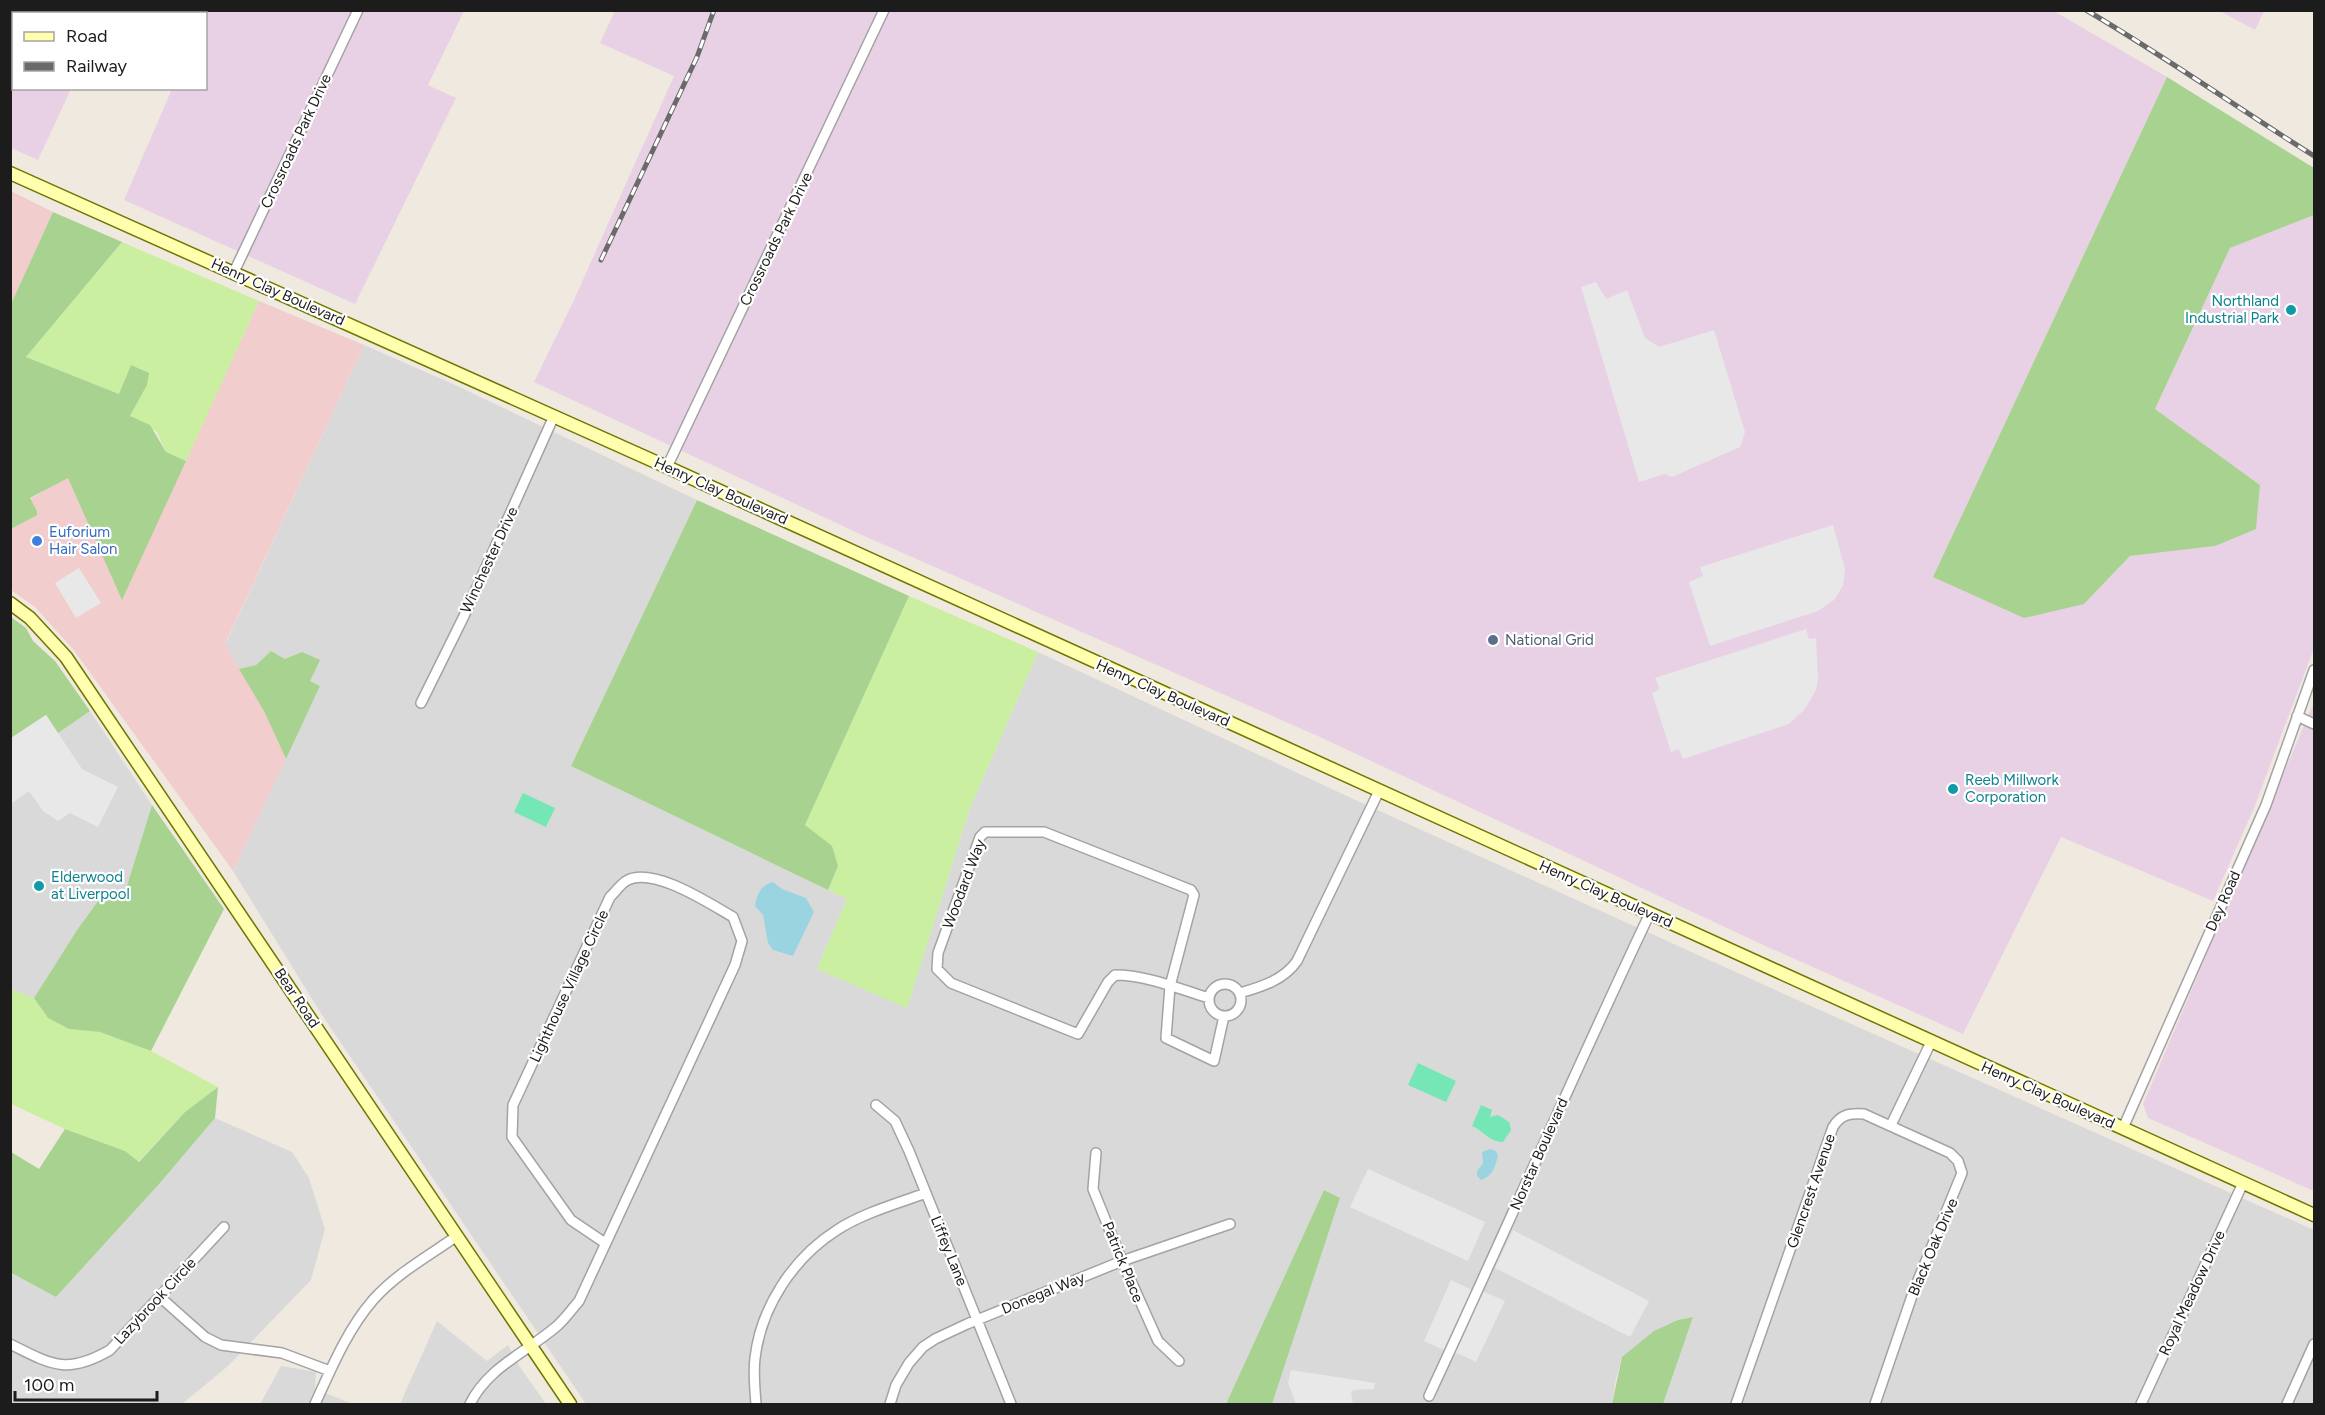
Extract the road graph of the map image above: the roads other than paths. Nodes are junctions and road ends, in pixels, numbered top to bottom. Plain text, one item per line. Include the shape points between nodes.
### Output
1 (358, 10) edge
2 (884, 10) edge
3 (10, 173) edge
4 (234, 272) junction
5 (554, 416) junction
6 (667, 467) junction
7 (10, 603) edge
8 (2314, 670) edge
9 (421, 703) dead end
10 (2297, 716) junction
11 (2314, 724) edge
12 (1379, 790) junction
13 (1650, 914) junction
14 (1170, 986) junction
15 (1240, 993) junction
16 (1209, 998) junction
17 (1224, 1016) junction
18 (1931, 1042) junction
19 (876, 1105) dead end
20 (1891, 1125) junction
21 (2122, 1128) junction
22 (1096, 1153) dead end
23 (2243, 1183) junction
24 (926, 1193) junction
25 (2314, 1215) edge
26 (1230, 1224) dead end
27 (224, 1227) dead end
28 (457, 1236) junction
29 (605, 1243) junction
30 (1122, 1260) junction
31 (160, 1296) junction
32 (976, 1320) junction
33 (10, 1344) edge
34 (530, 1344) junction
35 (2314, 1344) edge
36 (1179, 1360) dead end
37 (330, 1371) junction
38 (1429, 1396) dead end
39 (315, 1404) edge
40 (470, 1404) edge
41 (570, 1404) edge
42 (756, 1404) edge
43 (890, 1404) edge
44 (1011, 1404) edge
45 (1736, 1404) edge
46 (1875, 1404) edge
47 (2141, 1404) edge
48 (2287, 1404) edge

1 - 4 street, Crossroads Park Drive
2 - 6 street, Crossroads Park Drive
3 - 4 main road, Henry Clay Boulevard
4 - 5 main road, Henry Clay Boulevard
5 - 6 main road, Henry Clay Boulevard
5 - 9 street, Winchester Drive
6 - 12 main road, Henry Clay Boulevard
7 - 28 main road, Bear Road via 30,618 66,657
8 - 10 street, Dey Road
10 - 11 street
10 - 21 street, Dey Road via 2266,805
12 - 13 main road, Henry Clay Boulevard
12 - 15 street via 1297,961 1282,976
13 - 18 main road, Henry Clay Boulevard
13 - 38 street, Norstar Boulevard
14 - 14 street, Woodard Way via 1131,975 1115,975 1078,1034 951,983 937,969 938,953 980,837 985,832 1044,832 1191,890 1194,895
14 - 16 street, Woodard Way
14 - 17 street, Woodard Way via 1166,1038 1214,1061
15 - 16 street via 1225,984 1213,990
15 - 17 street, Woodard Way via 1239,1009
16 - 17 street via 1211,1008
18 - 20 street
18 - 21 main road, Henry Clay Boulevard
19 - 24 street, Liffey Lane via 895,1120
20 - 45 street, Glencrest Avenue via 1850,1113 1839,1118 1833,1127
20 - 46 street, Black Oak Drive via 1950,1153 1962,1173 1914,1290
21 - 23 main road, Henry Clay Boulevard
22 - 30 street, Patrick Place via 1094,1189
23 - 25 main road, Henry Clay Boulevard
23 - 47 street, Royal Meadow Drive
24 - 32 street, Liffey Lane
24 - 42 street via 838,1229 800,1260 778,1291 759,1334 754,1360
26 - 30 street, Donegal Way
27 - 31 street, Lazybrook Circle
28 - 34 main road, Bear Road
28 - 37 street via 402,1273 374,1299
29 - 29 street, Lighthouse Village Circle via 571,1220 512,1137 513,1105 610,897 627,880 642,877 670,883 733,917 742,941 735,965
29 - 34 street, Lighthouse Village Circle via 579,1301 557,1326
30 - 32 street, Donegal Way
30 - 36 street, Patrick Place via 1158,1341
31 - 33 street, Lazybrook Circle via 110,1350 90,1361 57,1365
31 - 37 street via 205,1337 221,1345 282,1353
32 - 43 street, Donegal Way via 923,1347 896,1385
32 - 44 street, Liffey Lane
34 - 40 street, Lighthouse Village Circle via 488,1379
34 - 41 main road, Bear Road
35 - 48 street
37 - 39 street

